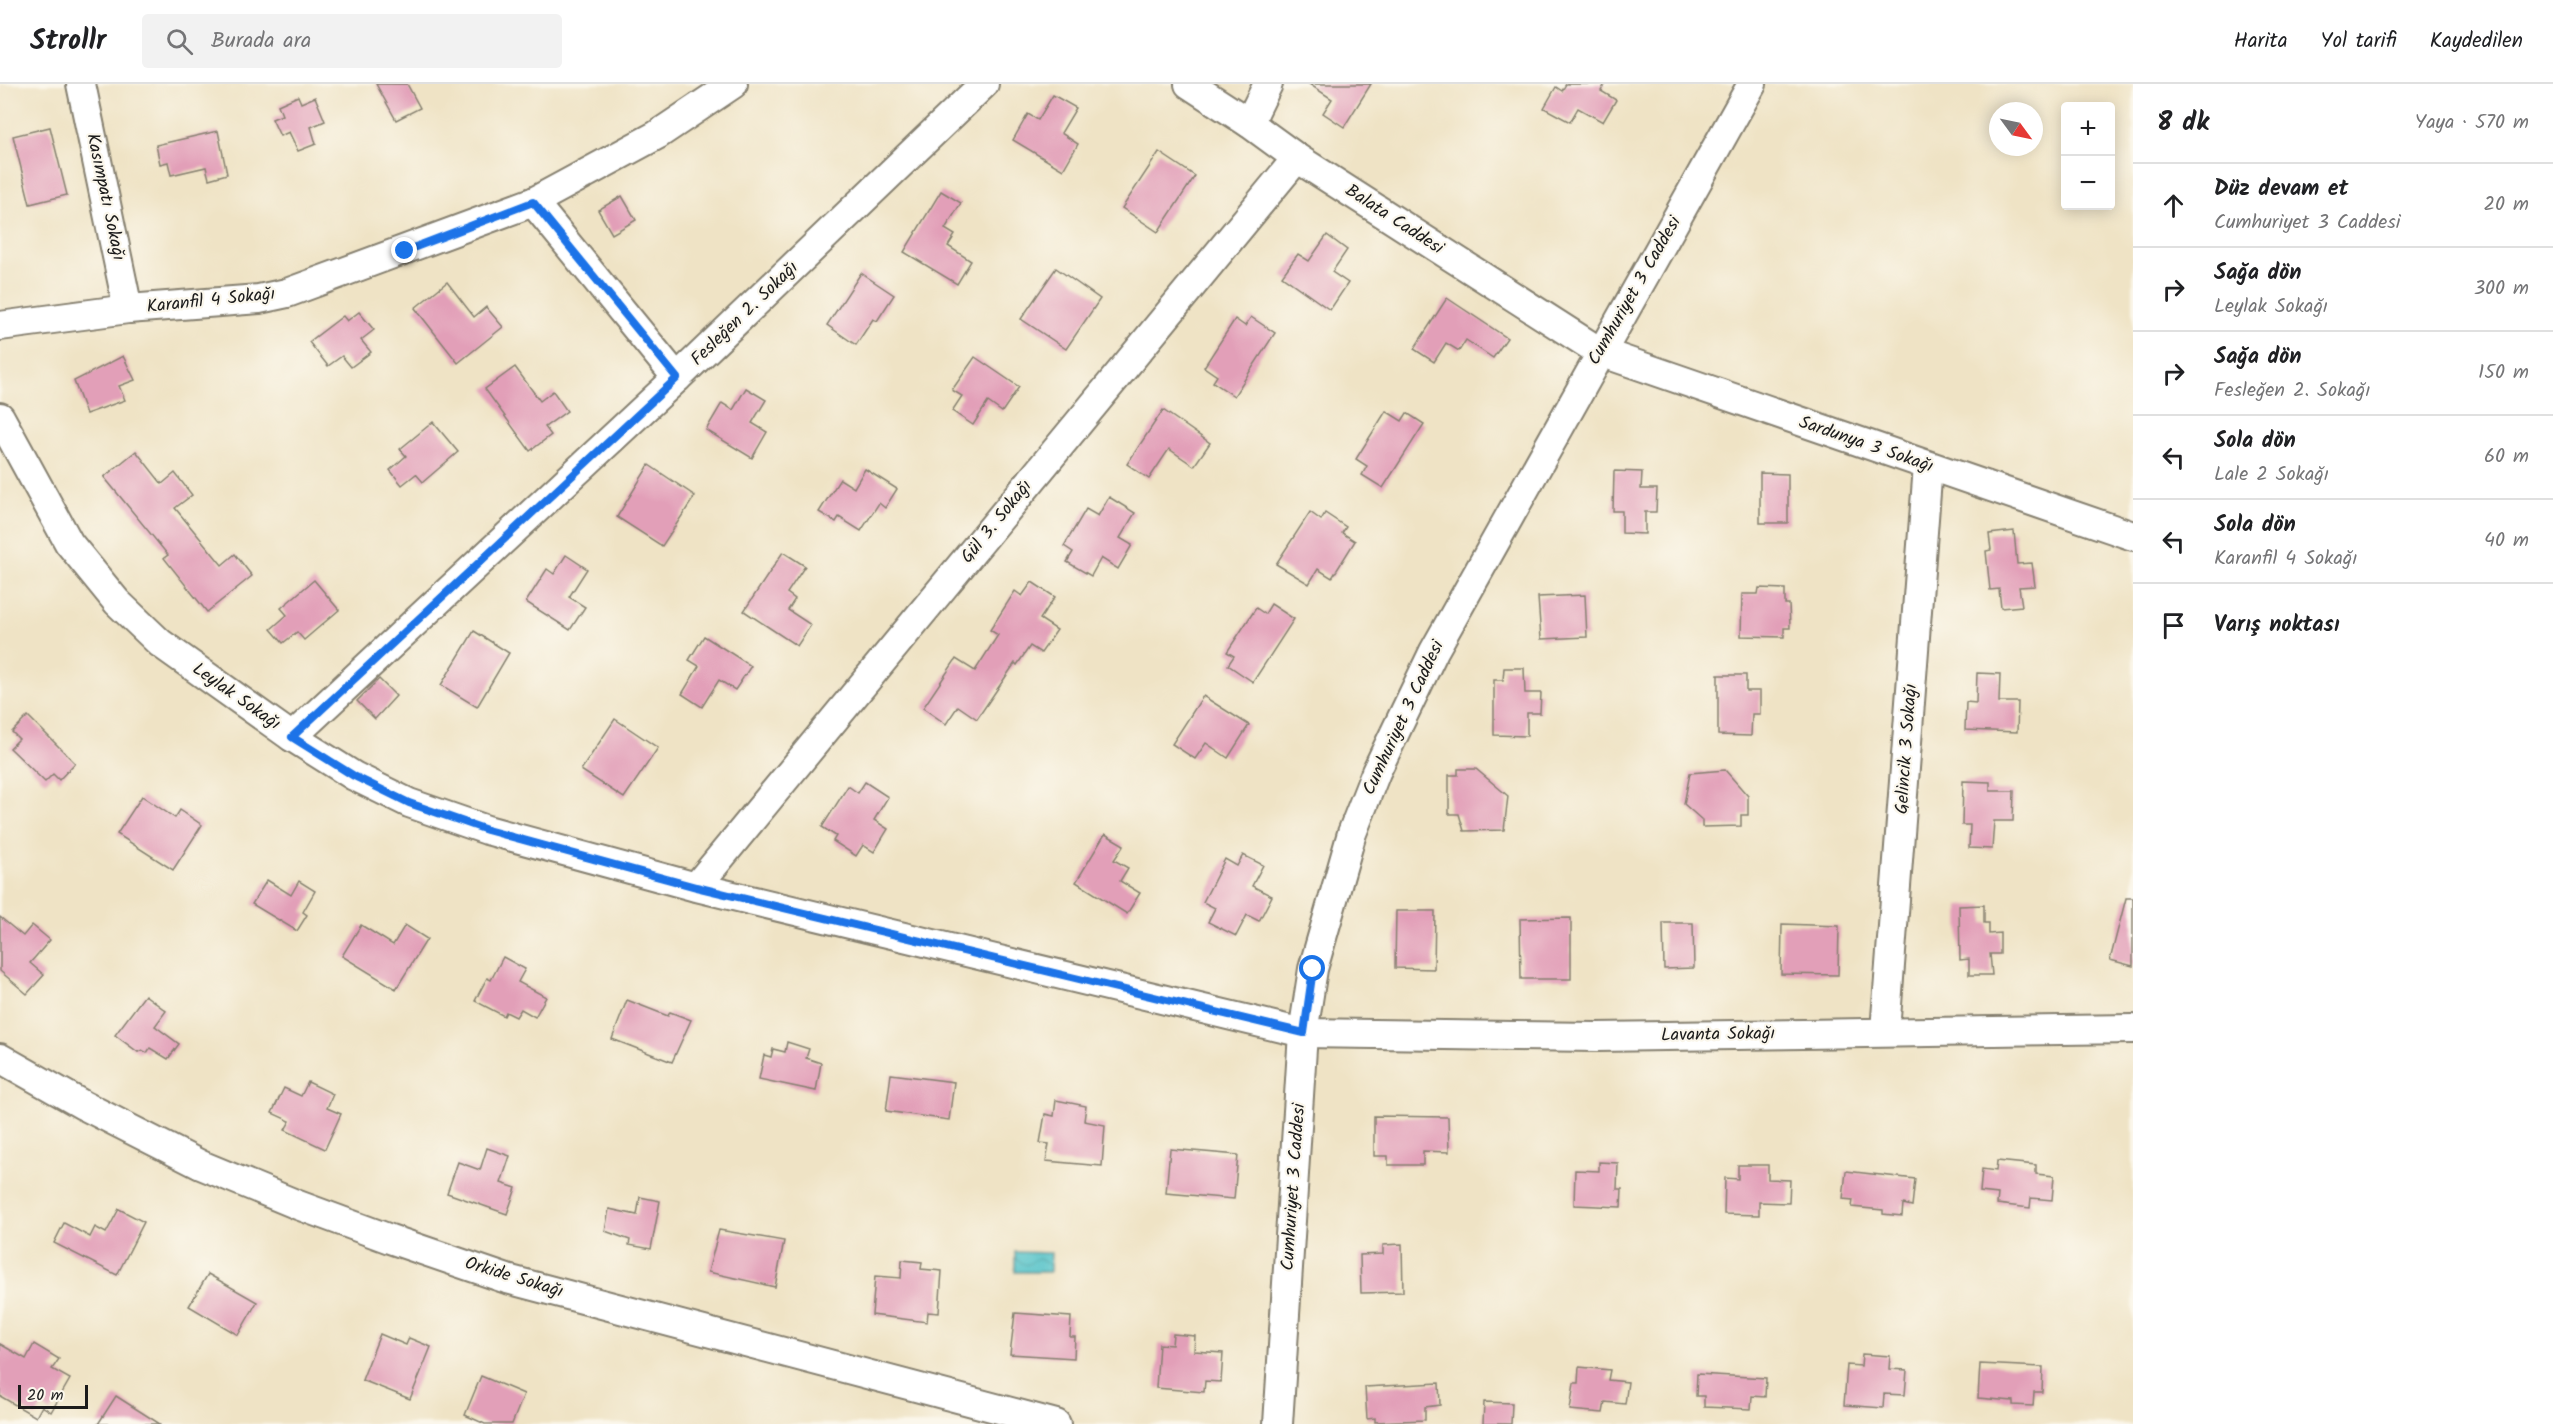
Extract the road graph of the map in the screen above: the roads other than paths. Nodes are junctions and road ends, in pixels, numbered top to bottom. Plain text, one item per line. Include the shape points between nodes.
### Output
1 (81, 84) edge
2 (733, 84) edge
3 (984, 84) edge
4 (1189, 84) edge
5 (1268, 84) edge
6 (1752, 84) edge
7 (1250, 123) junction
8 (1297, 158) junction
9 (533, 202) junction
10 (128, 309) junction
11 (0, 326) edge
12 (1600, 352) junction
13 (677, 378) junction
14 (0, 417) edge
15 (1928, 466) junction
16 (2133, 536) edge
17 (292, 737) junction
18 (696, 887) junction
19 (2133, 1029) edge
20 (1885, 1031) junction
21 (1304, 1033) junction
22 (0, 1058) edge
23 (1056, 1424) edge
24 (1278, 1424) edge

1 - 10 street, Kasımpatı Sokağı
2 - 9 street, Karanfil 4 Sokağı via 657,135
3 - 13 street, Fesleğen 2. Sokağı
4 - 7 street, Balata Caddesi
5 - 7 street
6 - 12 street, Cumhuriyet 3 Caddesi
7 - 8 street, Balata Caddesi
8 - 12 street, Balata Caddesi
8 - 18 street, Gül 3. Sokağı
9 - 10 street, Karanfil 4 Sokağı via 287,292 259,299
9 - 13 street
10 - 11 street, Karanfil 4 Sokağı
12 - 15 street, Sardunya 3 Sokağı
12 - 21 street, Cumhuriyet 3 Caddesi via 1434,651 1376,772 1352,833 1316,958
13 - 17 street, Fesleğen 2. Sokağı
14 - 17 street, Leylak Sokağı via 69,543 117,602 160,644
15 - 16 street, Sardunya 3 Sokağı
15 - 20 street, Gelincik 3 Sokağı
17 - 18 street, Leylak Sokağı via 354,776 409,803 487,830
18 - 21 street, Leylak Sokağı
19 - 20 street, Lavanta Sokağı
20 - 21 street, Lavanta Sokağı via 1598,1037
21 - 24 street, Cumhuriyet 3 Caddesi
22 - 23 street, Orkide Sokağı via 201,1165 390,1239 507,1279

